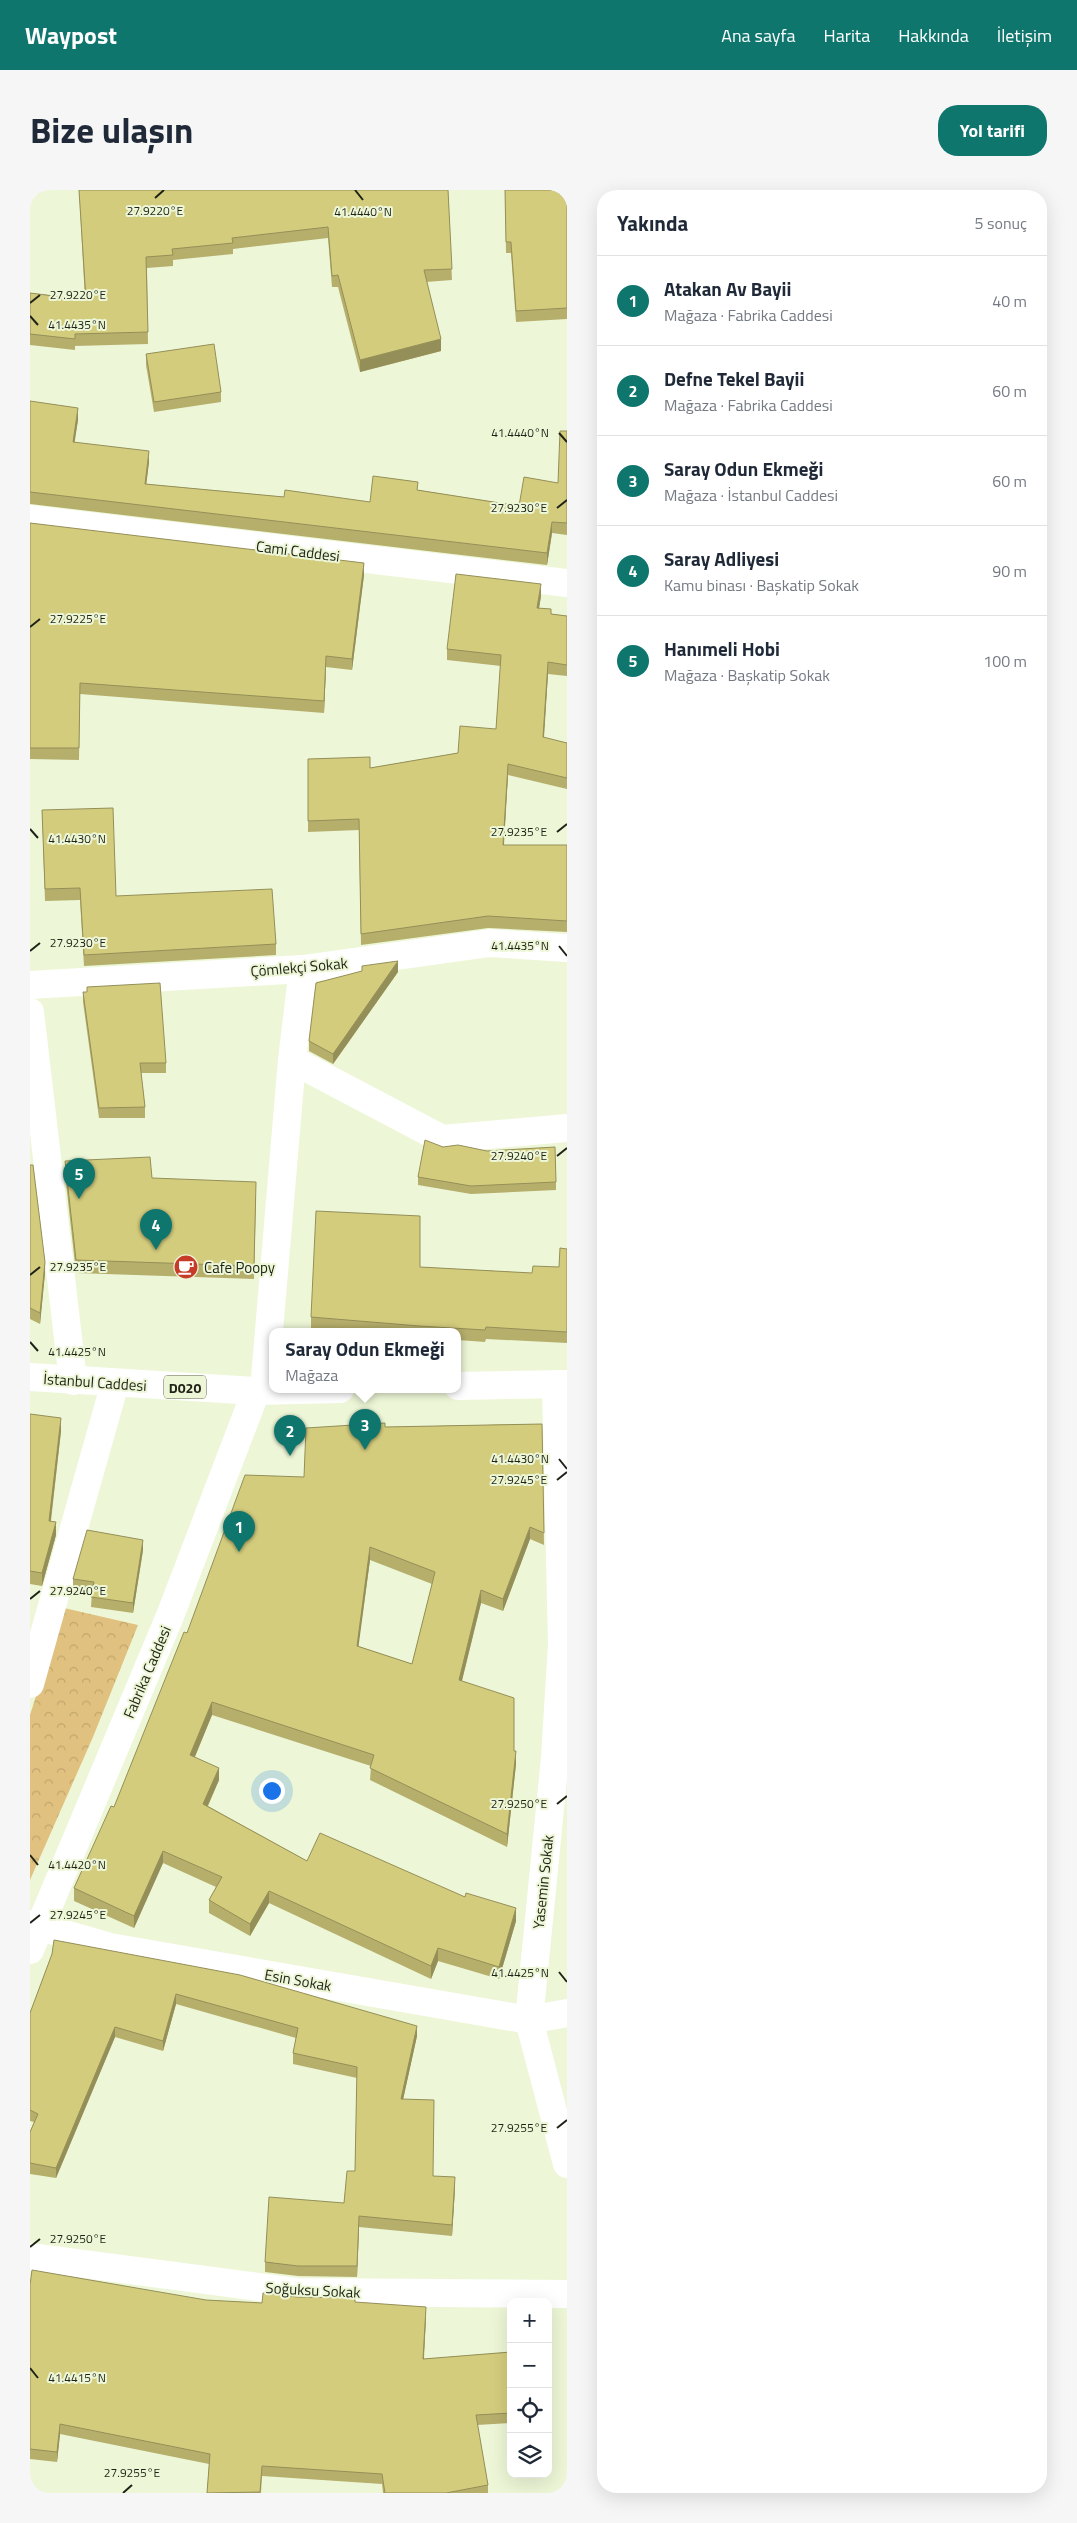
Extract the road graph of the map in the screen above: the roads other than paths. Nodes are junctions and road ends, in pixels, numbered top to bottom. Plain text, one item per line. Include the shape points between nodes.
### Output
1 (30, 519) edge
2 (567, 583) edge
3 (567, 948) edge
4 (303, 969) junction
5 (30, 985) edge
6 (30, 1012) edge
7 (292, 1060) junction
8 (567, 1128) edge
9 (30, 1378) edge
10 (73, 1381) junction
11 (116, 1383) junction
12 (561, 1384) edge
13 (461, 1386) edge
14 (260, 1391) junction
15 (269, 1391) edge
16 (30, 1684) edge
17 (561, 1757) edge
18 (33, 1934) edge
19 (567, 2013) edge
20 (528, 2020) junction
21 (567, 2164) edge
22 (30, 2257) edge
23 (567, 2294) edge

1 - 2 main road, Cami Caddesi
3 - 4 main road, Çömlekçi Sokak via 490,943
4 - 5 main road, Çömlekçi Sokak
4 - 7 main road, Fabrika Caddesi
6 - 10 main road
7 - 8 main road via 442,1139
7 - 14 main road, Fabrika Caddesi
9 - 10 main road, İstanbul Caddesi / D020
10 - 11 main road, İstanbul Caddesi / D020
11 - 14 main road, İstanbul Caddesi / D020
11 - 16 main road
12 - 13 main road
12 - 17 main road, Yasemin Sokak
14 - 15 main road, İstanbul Caddesi / D020
14 - 18 main road, Fabrika Caddesi via 170,1616
17 - 20 main road, Yasemin Sokak
18 - 20 main road, Esin Sokak
19 - 20 main road, Esin Sokak
20 - 21 main road, Yasemin Sokak
22 - 23 main road, Soğuksu Sokak via 297,2292

